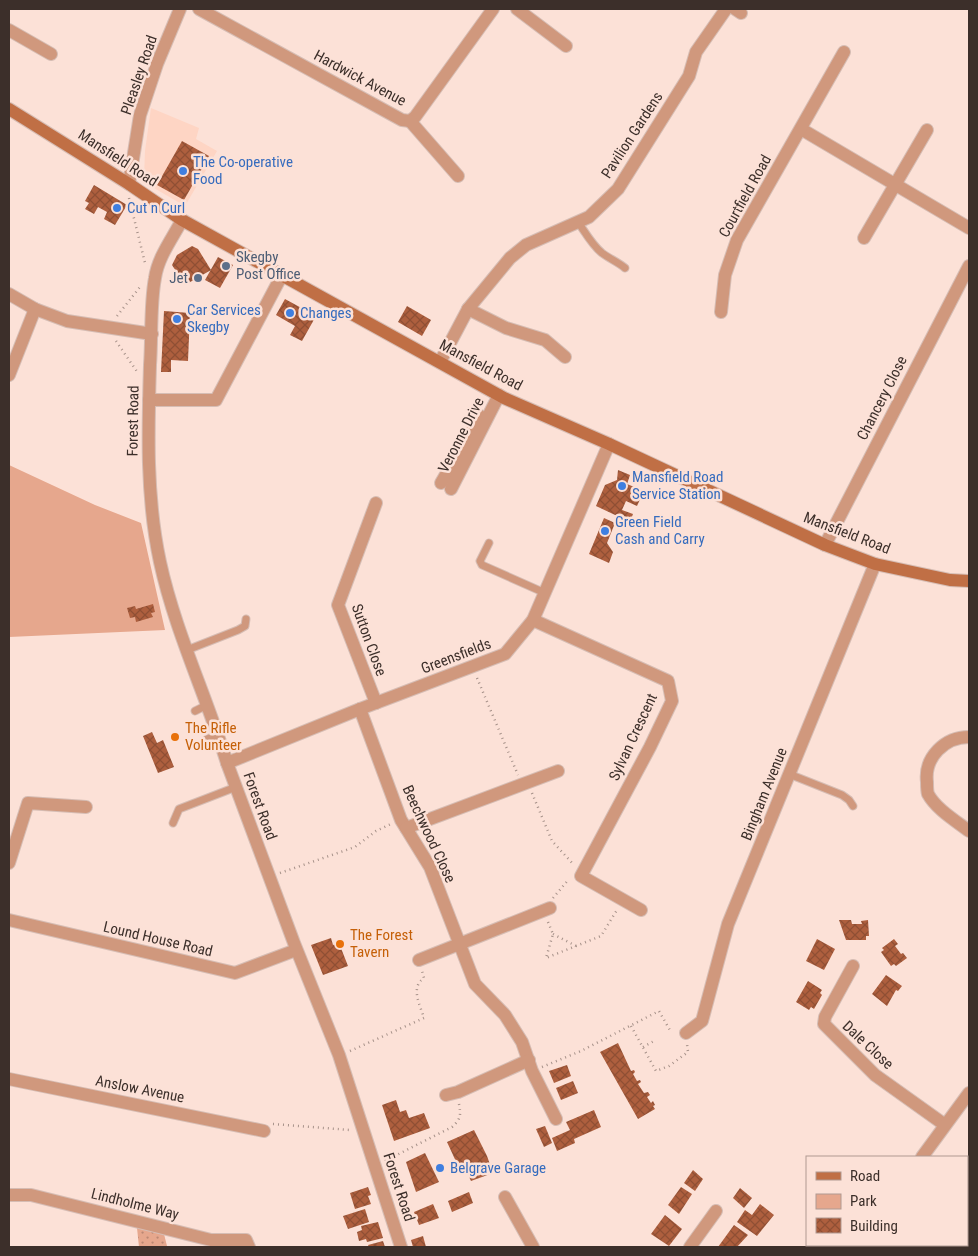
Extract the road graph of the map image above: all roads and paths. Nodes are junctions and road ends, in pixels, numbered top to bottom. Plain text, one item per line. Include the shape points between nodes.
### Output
1 (180, 9) edge
2 (199, 9) edge
3 (493, 9) edge
4 (517, 9) edge
5 (726, 9) edge
6 (9, 30) edge
7 (566, 46) dead end
8 (844, 52) dead end
9 (51, 54) dead end
10 (9, 109) edge
11 (410, 121) junction
12 (801, 129) junction
13 (927, 130) dead end
14 (458, 176) dead end
15 (129, 184) junction
16 (895, 184) junction
17 (182, 220) junction
18 (578, 222) junction
19 (969, 228) edge
20 (864, 238) dead end
21 (969, 266) edge
22 (626, 268) dead end
23 (282, 276) junction
24 (155, 278) junction
25 (9, 294) edge
26 (35, 309) junction
27 (468, 309) junction
28 (722, 312) dead end
29 (152, 334) junction
30 (565, 357) dead end
31 (440, 362) junction
32 (9, 375) edge
33 (496, 393) junction
34 (149, 400) junction
35 (609, 444) junction
36 (446, 486) dead end
37 (376, 503) dead end
38 (488, 543) dead end
39 (824, 545) junction
40 (875, 564) junction
41 (969, 581) edge
42 (545, 593) junction
43 (246, 619) dead end
44 (533, 620) junction
45 (187, 650) junction
46 (472, 667) junction
47 (376, 703) junction
48 (207, 705) junction
49 (360, 709) junction
50 (195, 711) dead end
51 (969, 737) edge
52 (226, 763) junction
53 (558, 771) dead end
54 (789, 774) junction
55 (527, 782) junction
56 (236, 787) junction
57 (854, 806) dead end
58 (86, 807) dead end
59 (173, 823) dead end
60 (404, 824) junction
61 (969, 831) edge
62 (9, 863) edge
63 (581, 876) junction
64 (269, 877) junction
65 (622, 900) junction
66 (546, 909) junction
67 (641, 910) dead end
68 (9, 920) edge
69 (553, 934) junction
70 (458, 944) junction
71 (576, 946) junction
72 (296, 950) junction
73 (420, 960) joint
74 (853, 966) dead end
75 (632, 1026) junction
76 (672, 1032) dead end
77 (686, 1033) joint
78 (654, 1041) dead end
79 (643, 1047) junction
80 (339, 1055) junction
81 (531, 1066) junction
82 (9, 1080) edge
83 (969, 1092) edge
84 (452, 1094) joint
85 (556, 1119) dead end
86 (945, 1125) junction
87 (264, 1131) joint
88 (364, 1131) junction
89 (923, 1156) edge
90 (375, 1166) junction
91 (9, 1195) edge
92 (505, 1197) dead end
93 (716, 1212) dead end
94 (249, 1247) edge
95 (401, 1247) edge
96 (534, 1247) edge
97 (690, 1247) edge

1 - 15 street, Pleasley Road via 140,114
2 - 11 street, Hardwick Avenue via 402,120
3 - 11 street, Hardwick Avenue
4 - 7 street
5 - 18 street, Pavilion Gardens via 696,52 688,76 618,189 589,217
6 - 9 street
8 - 12 street, Courtfield Road
10 - 15 main road, Mansfield Road
11 - 14 street
12 - 16 street
12 - 28 street, Courtfield Road via 737,240 725,275
13 - 16 street
15 - 17 main road, Mansfield Road
15 - 24 path via 129,202 149,276
16 - 19 street
16 - 20 street
17 - 23 main road, Mansfield Road
17 - 24 street, Forest Road via 162,256
18 - 22 lane via 603,253
18 - 27 street, Pavilion Gardens via 526,245 510,258
21 - 39 street, Chancery Close
23 - 31 main road, Mansfield Road
23 - 34 street via 216,400
24 - 29 street, Forest Road
25 - 26 street
26 - 29 street via 67,322
26 - 32 street
27 - 30 street via 506,328 545,340
27 - 31 street, Pavilion Gardens
29 - 34 street, Forest Road
31 - 33 main road, Mansfield Road
33 - 35 main road, Mansfield Road
33 - 36 street
34 - 45 street, Forest Road via 148,483 160,560
35 - 39 main road, Mansfield Road
35 - 42 street, Greensfields
37 - 47 street, Sutton Close via 338,605
38 - 42 lane via 480,561 482,566
39 - 40 main road, Mansfield Road
40 - 41 main road, Mansfield Road
40 - 54 street, Bingham Avenue
42 - 44 street, Greensfields
43 - 45 lane via 245,626 238,630
44 - 46 street, Greensfields via 505,654
44 - 63 street, Sylvan Crescent via 668,681 672,701
45 - 48 street, Forest Road
46 - 47 street, Greensfields
46 - 55 path via 518,776
47 - 49 street, Greensfields
48 - 50 lane
48 - 52 street, Forest Road via 213,737
49 - 52 street, Greensfields
49 - 60 street, Beechwood Close
51 - 61 street via 946,742 929,763 926,774 928,793 938,806
52 - 56 street, Forest Road
53 - 55 street
54 - 57 lane via 842,794
54 - 77 street, Bingham Avenue via 728,924 702,1021
55 - 60 street
55 - 63 path via 552,841
56 - 59 lane via 179,809
56 - 64 street, Forest Road
58 - 62 street via 28,803
60 - 64 path via 376,830 355,847
60 - 70 street, Beechwood Close via 430,867
63 - 65 street
63 - 66 path via 567,880 547,902
64 - 72 street, Forest Road
65 - 67 street
65 - 71 path via 601,936
66 - 69 path
66 - 70 street
68 - 72 street, Lound House Road via 235,973
69 - 71 path
69 - 71 path via 546,958
70 - 73 street
70 - 81 street, Beechwood Close via 475,984 505,1015 522,1042
72 - 80 street, Forest Road
73 - 80 path via 424,978 420,980 416,993 424,1018
74 - 86 street, Dale Close via 824,1024 875,1075
75 - 76 path via 660,1011
75 - 79 path
75 - 81 path via 581,1051
77 - 79 path via 688,1052 656,1071
78 - 79 path
80 - 88 street, Forest Road
81 - 84 street
81 - 85 street, Beechwood Close
82 - 87 street, Anslow Avenue
83 - 86 street
84 - 90 path via 461,1112 460,1120
86 - 89 street
87 - 88 path via 268,1124
88 - 90 street, Forest Road
90 - 95 street, Forest Road
91 - 94 street, Lindholme Way via 31,1195 211,1240 246,1240
92 - 96 street
93 - 97 street

